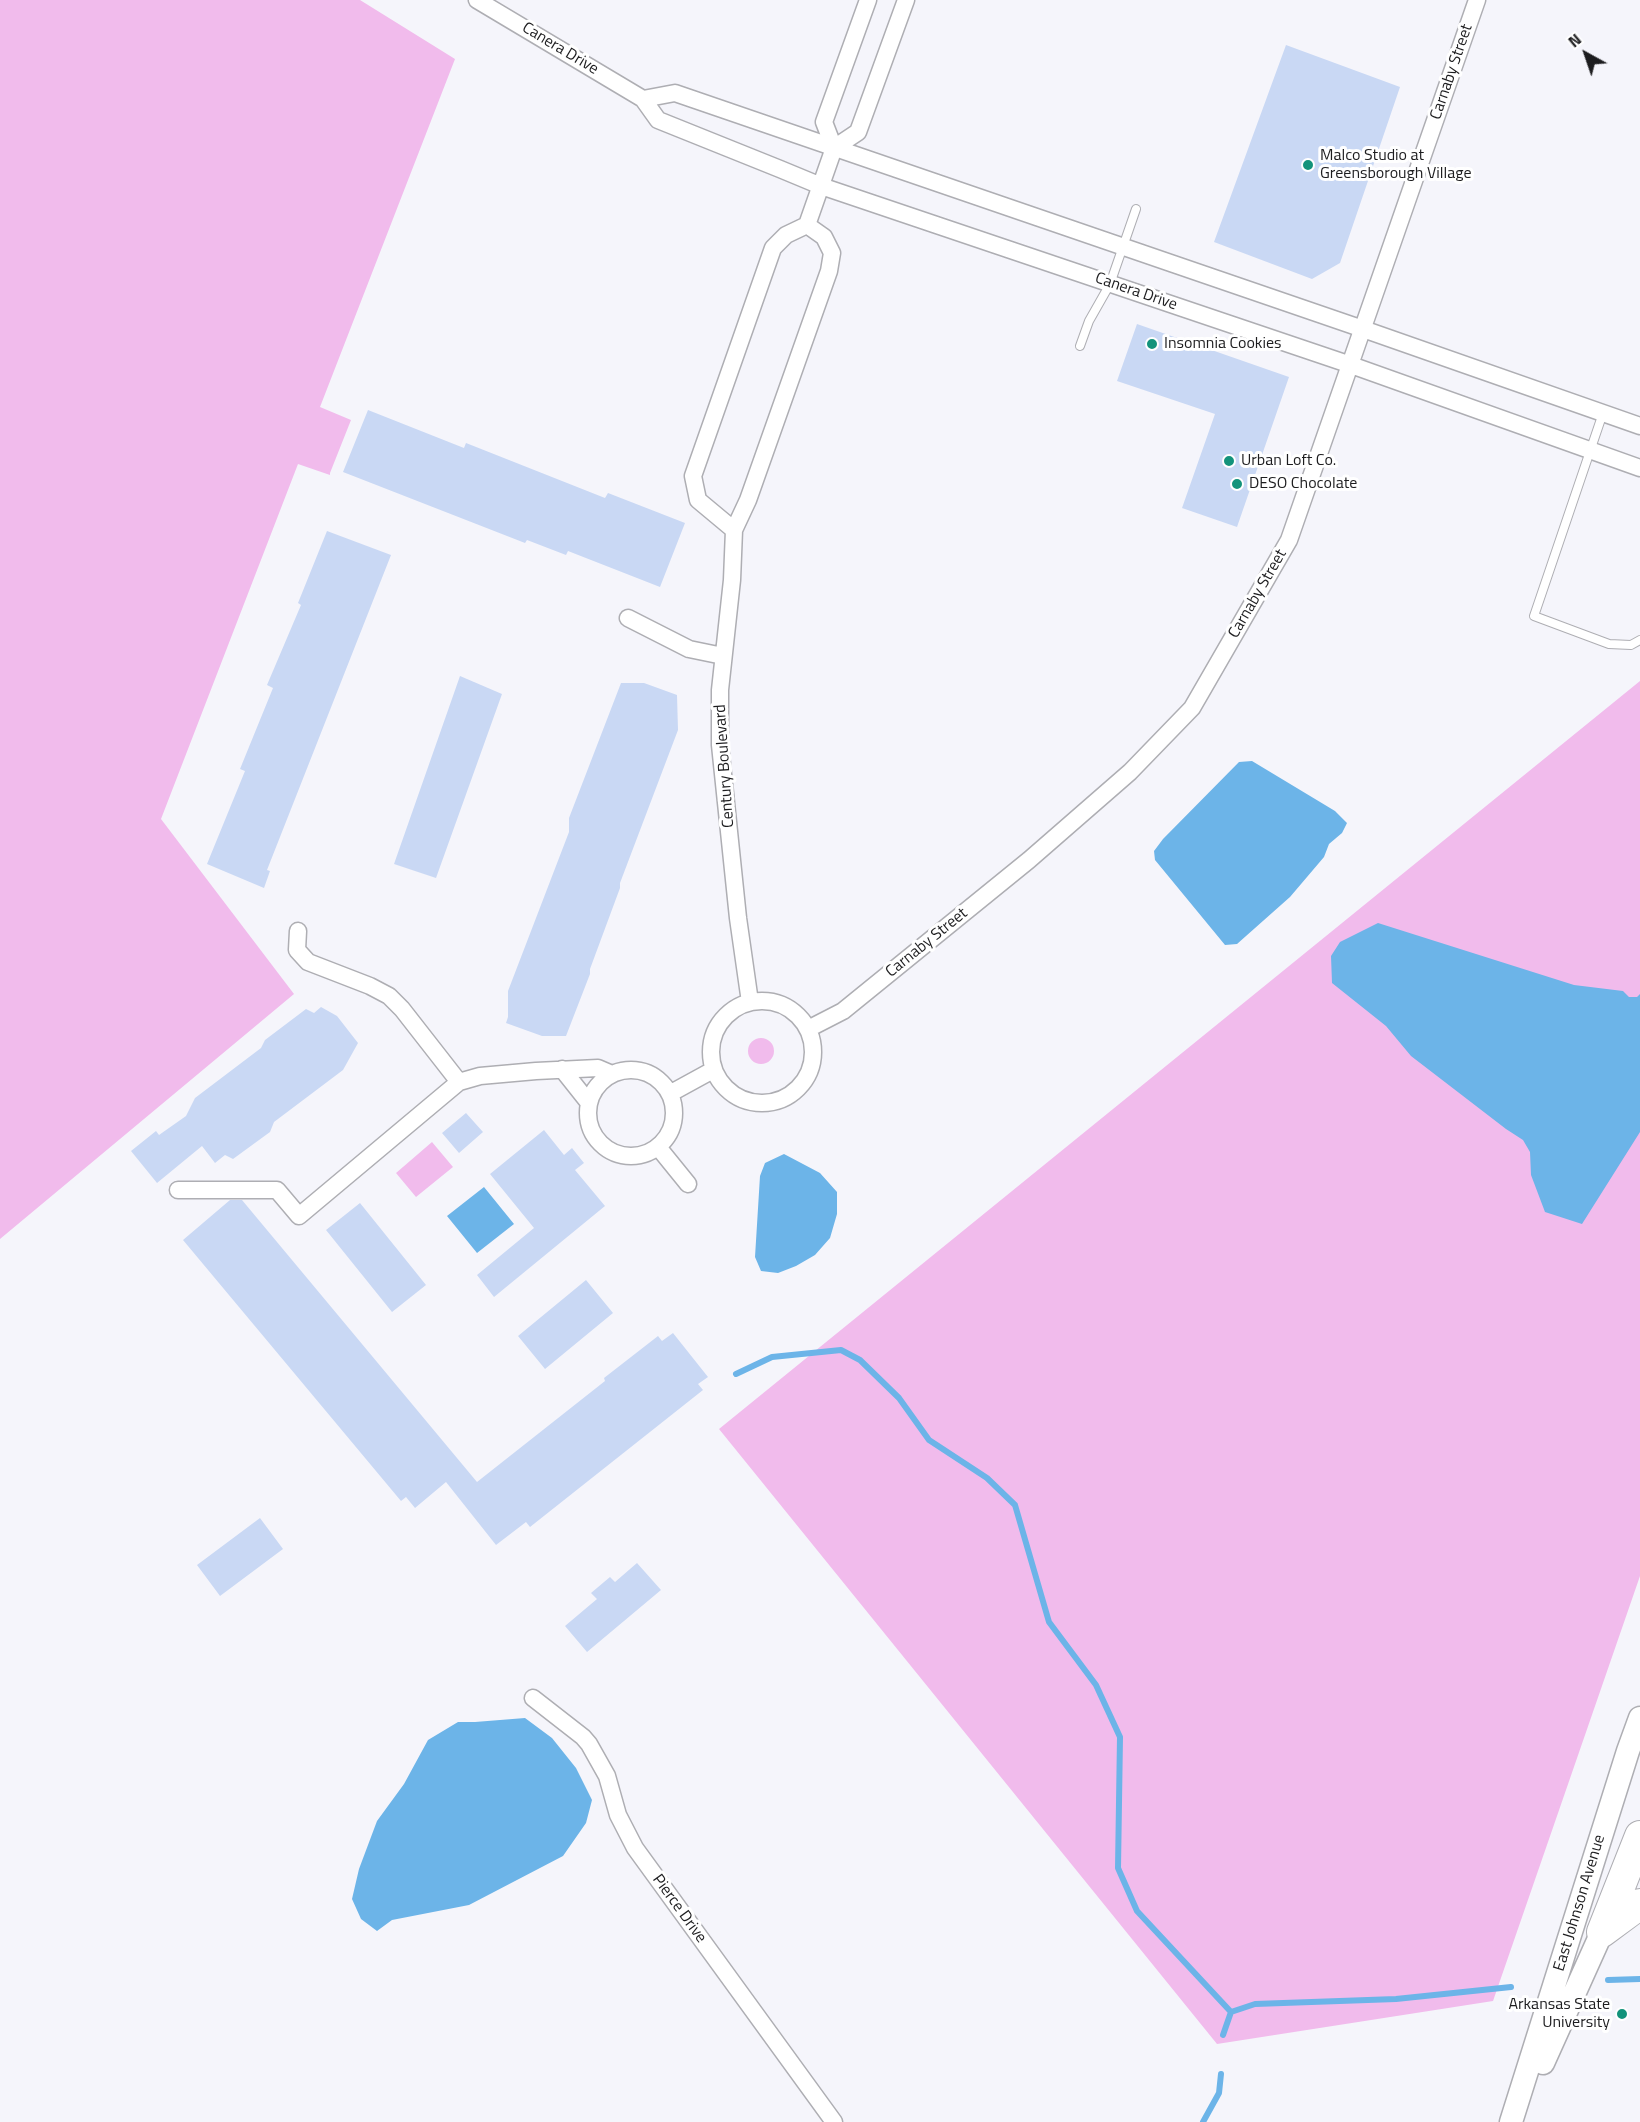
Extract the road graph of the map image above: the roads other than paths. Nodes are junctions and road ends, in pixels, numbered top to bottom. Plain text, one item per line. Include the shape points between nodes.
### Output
1 (477, 0) edge
2 (868, 0) edge
3 (906, 0) edge
4 (1477, 0) edge
5 (643, 99) junction
6 (834, 148) junction
7 (821, 186) junction
8 (1136, 209) dead end
9 (807, 225) junction
10 (1123, 247) junction
11 (1110, 284) junction
12 (1363, 329) junction
13 (1080, 346) dead end
14 (1351, 365) junction
15 (1603, 413) junction
16 (1640, 426) edge
17 (1589, 450) junction
18 (1640, 468) edge
19 (734, 530) junction
20 (628, 618) dead end
21 (1640, 640) edge
22 (723, 656) junction
23 (298, 931) dead end
24 (750, 1002) junction
25 (808, 1029) junction
26 (562, 1069) junction
27 (713, 1070) junction
28 (612, 1074) junction
29 (459, 1082) junction
30 (670, 1094) junction
31 (589, 1104) junction
32 (658, 1147) junction
33 (688, 1184) dead end
34 (178, 1190) dead end
35 (533, 1698) dead end
36 (1640, 1718) edge
37 (1640, 1836) edge
38 (1640, 1904) edge
39 (1602, 1932) junction
40 (834, 2122) edge
41 (1514, 2122) edge

1 - 5 street, Canera Drive
2 - 6 street via 824,122
3 - 6 street via 858,132
4 - 12 street, Carnaby Street
5 - 6 street via 675,93
5 - 7 street, Canera Drive via 658,120
6 - 7 street
6 - 10 street
7 - 9 street
7 - 11 street, Canera Drive
8 - 10 lane
9 - 19 street, Century Boulevard via 824,237 832,253 829,271
9 - 19 street via 786,235 773,248 693,476 698,500
10 - 11 lane
10 - 12 street
11 - 13 lane
11 - 14 street, Canera Drive
12 - 14 street, Carnaby Street
12 - 15 street
14 - 17 street, Canera Drive
14 - 25 street, Carnaby Street via 1290,540 1192,708 1130,772 1029,860 843,1011
15 - 16 street
15 - 17 lane
17 - 18 street, Canera Drive
17 - 21 lane via 1534,616 1609,644 1630,645
19 - 22 street, Century Boulevard
20 - 22 street via 689,649
22 - 24 street, Century Boulevard via 720,745
23 - 29 street via 297,950 308,962 389,996
24 - 25 street via 783,1005 798,1015
24 - 27 street via 734,1009 717,1027 710,1053
25 - 27 street via 812,1061 796,1090 782,1100 749,1102 734,1096
26 - 28 street via 598,1068
26 - 29 street via 480,1076
26 - 31 street
27 - 30 street
28 - 30 street via 639,1070 652,1074
28 - 31 street via 594,1091
29 - 34 street via 298,1216 277,1190
30 - 32 street via 674,1122
31 - 32 street via 591,1130 609,1149 634,1156
32 - 33 street
35 - 40 street, Pierce Drive via 589,1744 607,1776 618,1815 635,1848
36 - 41 main road, East Johnson Avenue
37 - 39 highway
38 - 39 highway
39 - 41 main road, East Johnson Avenue

